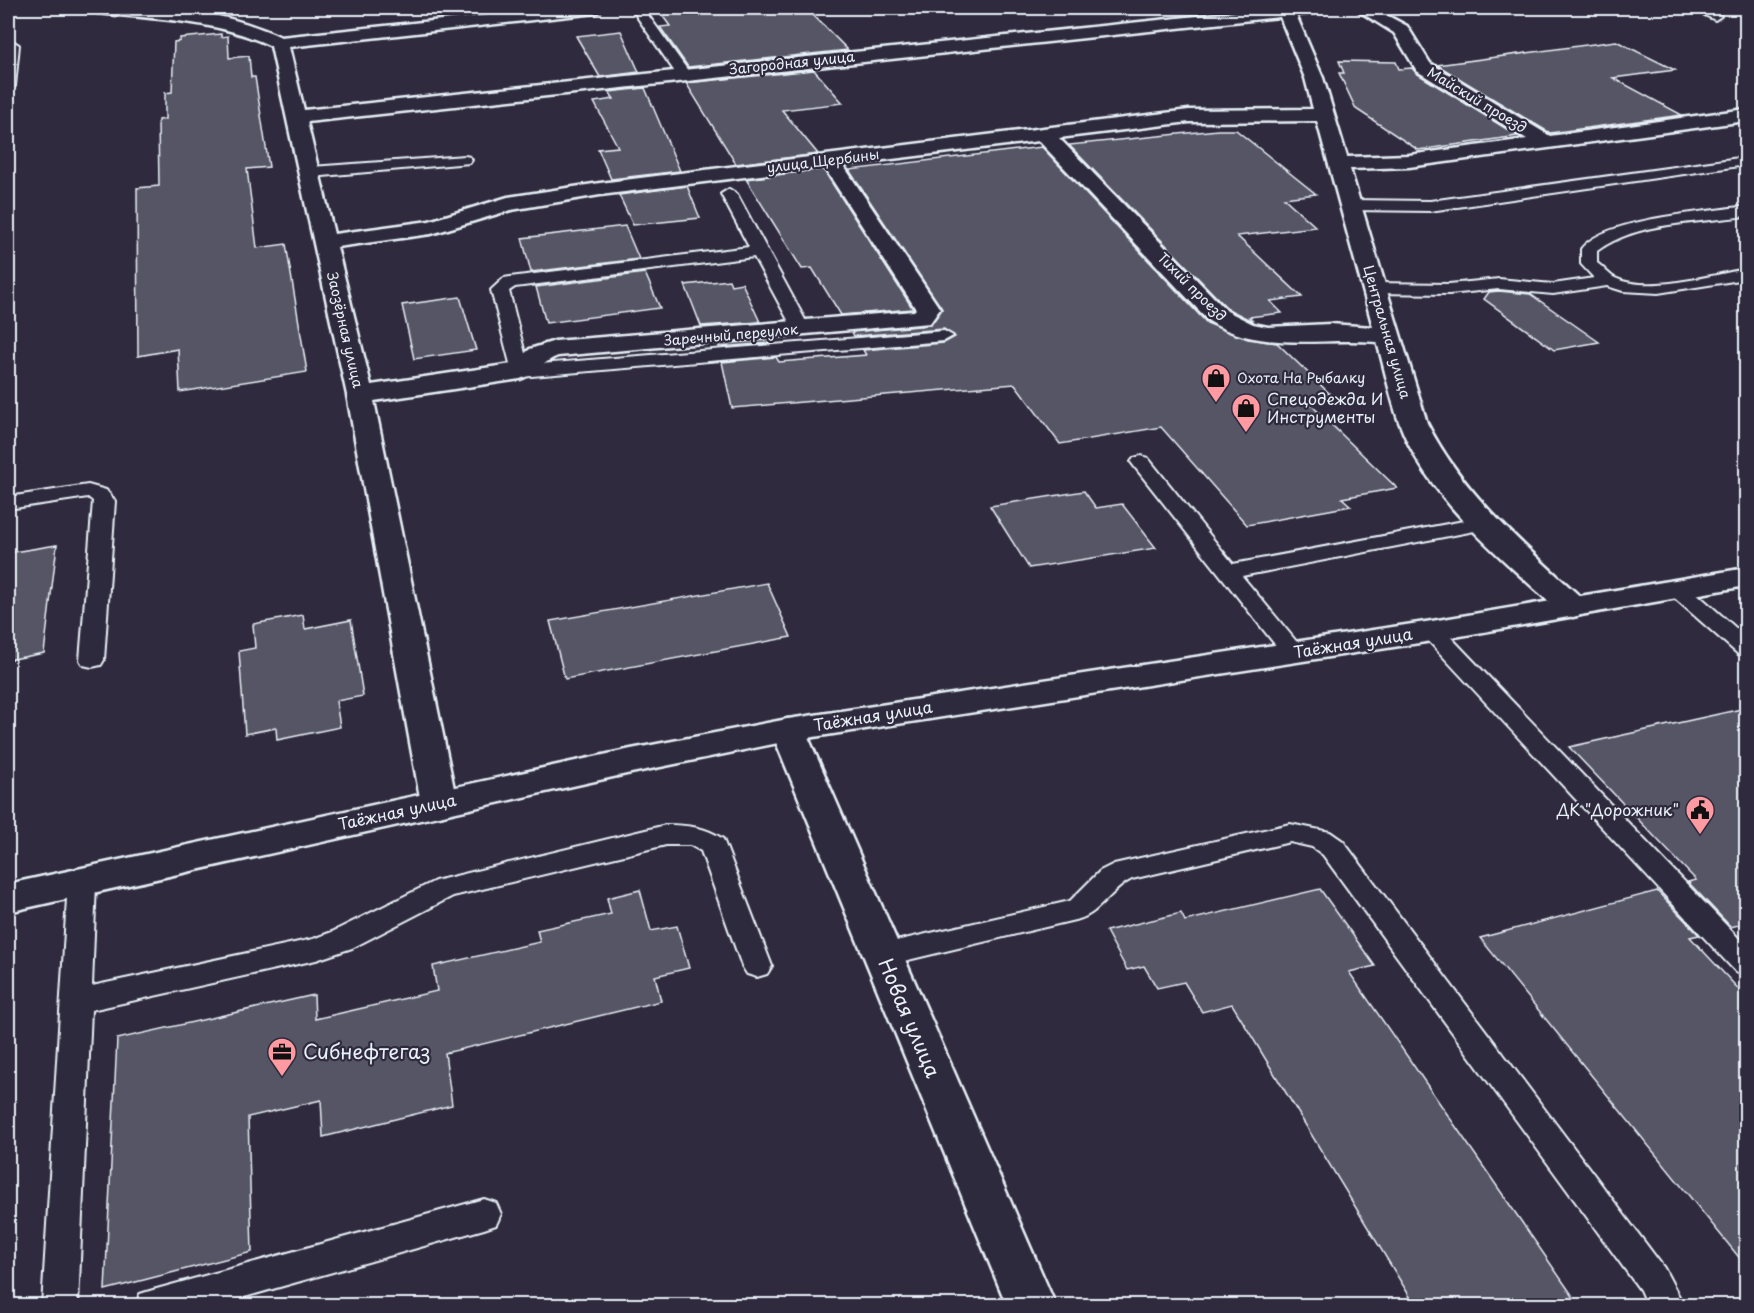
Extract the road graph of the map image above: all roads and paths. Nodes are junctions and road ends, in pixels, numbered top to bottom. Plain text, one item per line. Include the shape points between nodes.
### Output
1 (97, 8) edge
2 (596, 8) edge
3 (637, 8) edge
4 (1285, 8) edge
5 (1316, 8) edge
6 (1362, 8) edge
7 (1696, 8) edge
8 (1715, 16) dead end
9 (8, 42) edge
10 (279, 43) junction
11 (684, 75) junction
12 (8, 84) edge
13 (1324, 115) junction
14 (1746, 115) edge
15 (298, 117) junction
16 (1044, 134) junction
17 (1546, 142) junction
18 (465, 160) dead end
19 (829, 160) junction
20 (1746, 161) edge
21 (1339, 163) junction
22 (310, 172) junction
23 (729, 194) dead end
24 (1351, 205) junction
25 (1746, 211) edge
26 (325, 242) junction
27 (759, 251) junction
28 (1746, 274) edge
29 (1608, 281) junction
30 (1374, 288) junction
31 (801, 329) junction
32 (944, 336) dead end
33 (1388, 336) junction
34 (520, 371) junction
35 (360, 395) junction
36 (1141, 462) dead end
37 (8, 503) edge
38 (1485, 522) junction
39 (1227, 572) junction
40 (1743, 581) edge
41 (1678, 590) junction
42 (1573, 608) junction
43 (1432, 631) junction
44 (1746, 648) edge
45 (1293, 652) junction
46 (92, 660) dead end
47 (788, 730) junction
48 (439, 803) junction
49 (82, 882) junction
50 (8, 898) edge
51 (883, 954) junction
52 (1746, 964) edge
53 (757, 966) dead end
54 (74, 1002) junction
55 (484, 1214) dead end
56 (60, 1305) edge
57 (153, 1305) edge
58 (1032, 1305) edge
59 (1666, 1305) edge

1 - 10 street via 225,24
2 - 10 street
3 - 11 lane
4 - 5 street, Загородная улица
4 - 11 street, Загородная улица
4 - 13 street, Центральная улица via 1314,78
6 - 17 street, Майский проезд via 1401,30 1423,67
7 - 8 lane
9 - 12 lane via 13,45
10 - 15 street, Заозёрная улица
11 - 15 street, Загородная улица
13 - 16 street, улица Щербины via 1189,116
13 - 21 street, Центральная улица
14 - 17 street
15 - 22 street, Заозёрная улица
16 - 19 street, улица Щербины
16 - 33 street, Тихий проезд via 1229,323 1258,335 1346,332
17 - 21 street via 1409,161
18 - 22 lane
19 - 26 street, улица Щербины via 552,195 431,227
19 - 31 street, Заречный переулок via 928,309 921,318 910,321
20 - 24 lane via 1430,206
21 - 24 street, Центральная улица
22 - 26 street, Заозёрная улица
23 - 27 lane
24 - 30 street, Центральная улица
25 - 29 lane via 1638,227 1601,238 1589,249 1589,264
26 - 35 street, Заозёрная улица
27 - 31 lane
27 - 34 lane via 510,282 500,290
28 - 29 lane via 1645,288 1623,287
29 - 30 lane via 1553,289 1499,284 1449,289
30 - 33 street, Центральная улица
31 - 34 street, Заречный переулок via 555,349 539,354
32 - 34 lane
33 - 38 street, Центральная улица via 1424,449 1457,495
34 - 35 street, Заречный переулок
35 - 48 street, Заозёрная улица
36 - 39 lane
37 - 46 lane via 88,491 99,494 104,501
38 - 39 lane
38 - 42 street, Центральная улица
39 - 45 lane
40 - 41 street, Таёжная улица
41 - 42 street, Таёжная улица
41 - 44 lane
42 - 43 street, Таёжная улица
43 - 45 street, Таёжная улица
43 - 52 lane
45 - 47 street, Таёжная улица
47 - 48 street, Таёжная улица
47 - 51 street, Новая улица
48 - 49 street, Таёжная улица
49 - 50 street, Таёжная улица
49 - 54 lane
51 - 58 street, Новая улица
51 - 59 lane via 1079,909 1110,878 1124,871 1290,833 1320,838 1340,858 1652,1280
53 - 54 lane via 713,846 703,837 666,835 445,888 316,949
54 - 56 lane
55 - 57 lane

